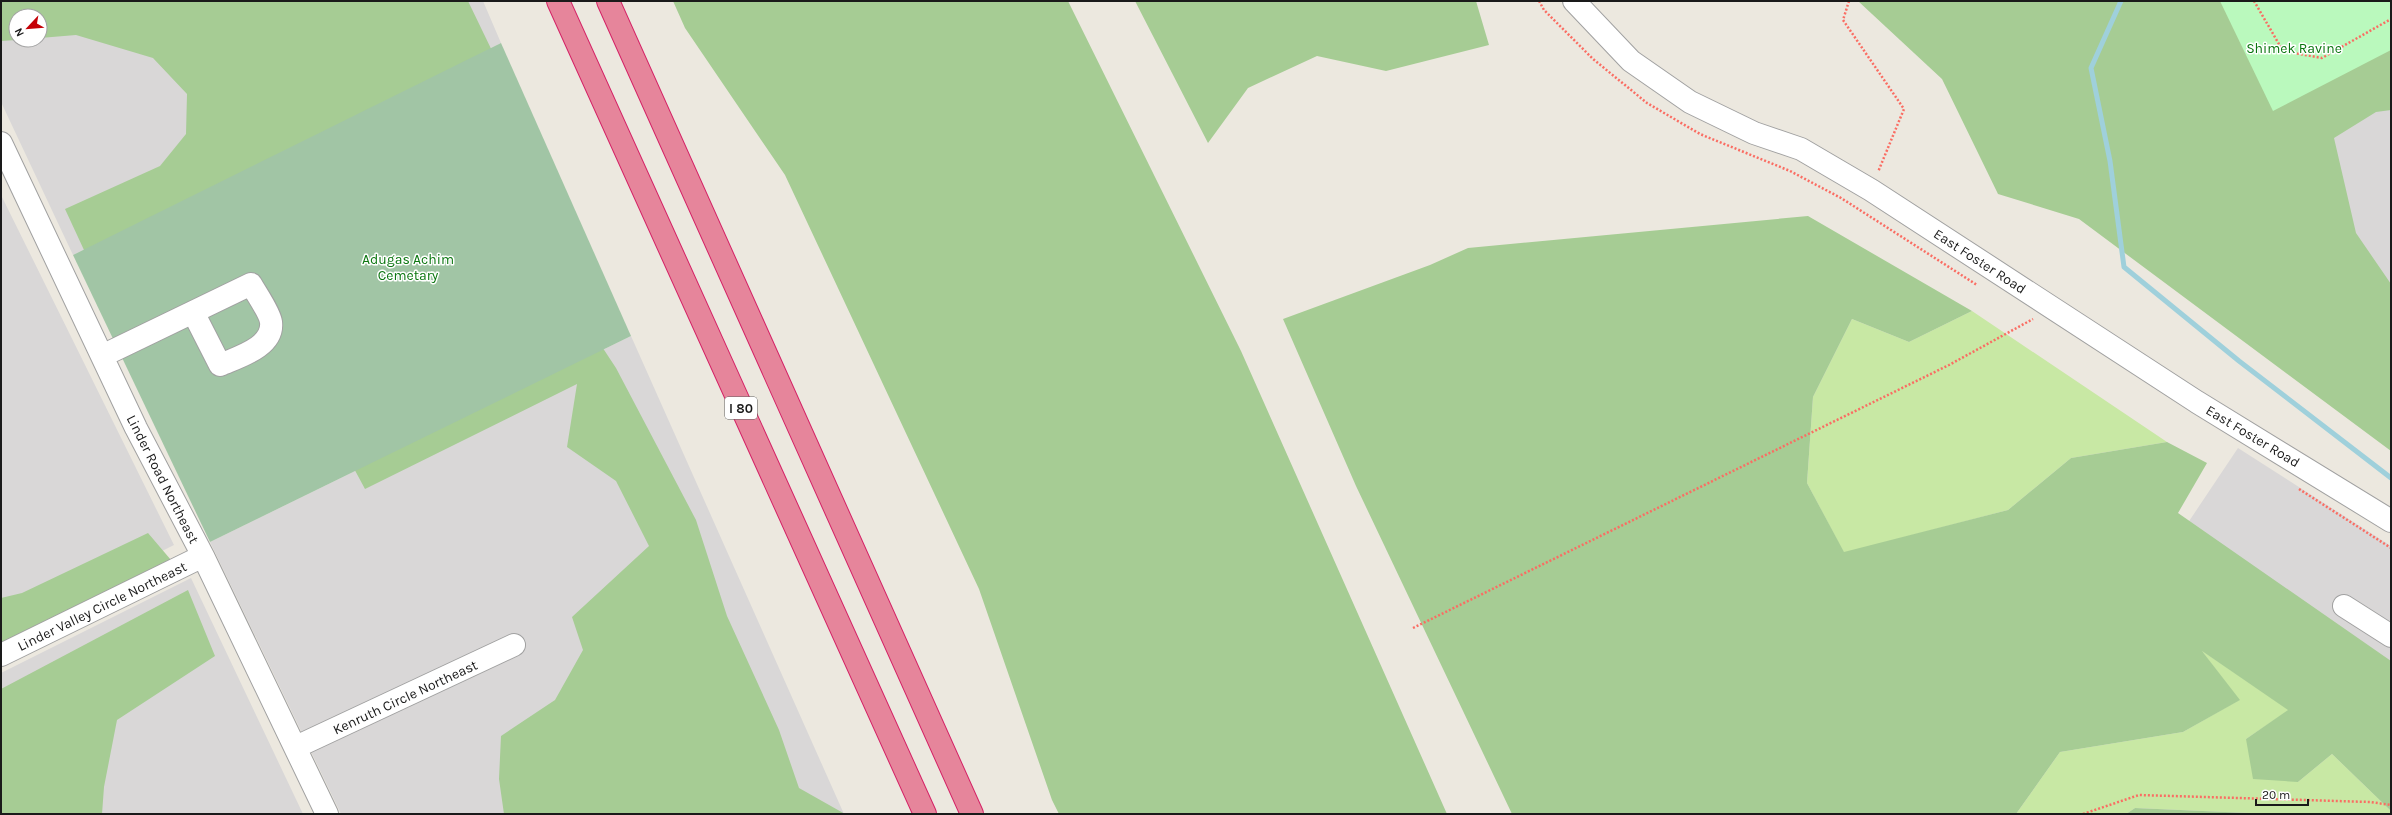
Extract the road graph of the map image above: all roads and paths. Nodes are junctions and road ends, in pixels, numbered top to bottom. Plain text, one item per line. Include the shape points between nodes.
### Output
1 (558, 1) edge
2 (608, 1) edge
3 (1539, 1) edge
4 (1574, 1) edge
5 (1849, 1) edge
6 (2254, 1) edge
7 (2391, 19) edge
8 (1, 143) edge
9 (1871, 190) junction
10 (1979, 286) dead end
11 (194, 312) dead end
12 (2026, 315) dead end
13 (2046, 316) junction
14 (2032, 320) junction
15 (102, 356) junction
16 (2298, 489) dead end
17 (2391, 521) edge
18 (2391, 548) edge
19 (203, 556) junction
20 (2344, 606) dead end
21 (1413, 628) dead end
22 (2391, 636) edge
23 (514, 646) dead end
24 (1, 655) edge
25 (296, 747) junction
26 (2391, 806) edge
27 (328, 814) edge
28 (925, 814) edge
29 (972, 814) edge
30 (2083, 814) edge

1 - 28 highway, I 80
2 - 29 highway
3 - 10 path via 1544,10 1593,59 1647,103 1700,134 1790,171 1840,198
4 - 9 street, East Foster Road via 1631,62 1690,102 1754,133 1801,149
5 - 9 path via 1843,20 1904,109
6 - 7 path via 2283,51 2322,58
8 - 15 street, Linder Road Northeast
9 - 13 street, East Foster Road
11 - 15 street
12 - 14 path
13 - 14 path
13 - 14 path
13 - 17 street, East Foster Road via 2197,402
14 - 21 path via 1948,365
15 - 19 street, Linder Road Northeast
16 - 18 path
19 - 24 street, Linder Valley Circle Northeast
19 - 25 street, Linder Road Northeast
20 - 22 street
23 - 25 street, Kenruth Circle Northeast
25 - 27 street, Linder Road Northeast
26 - 30 path via 2370,802 2139,795

